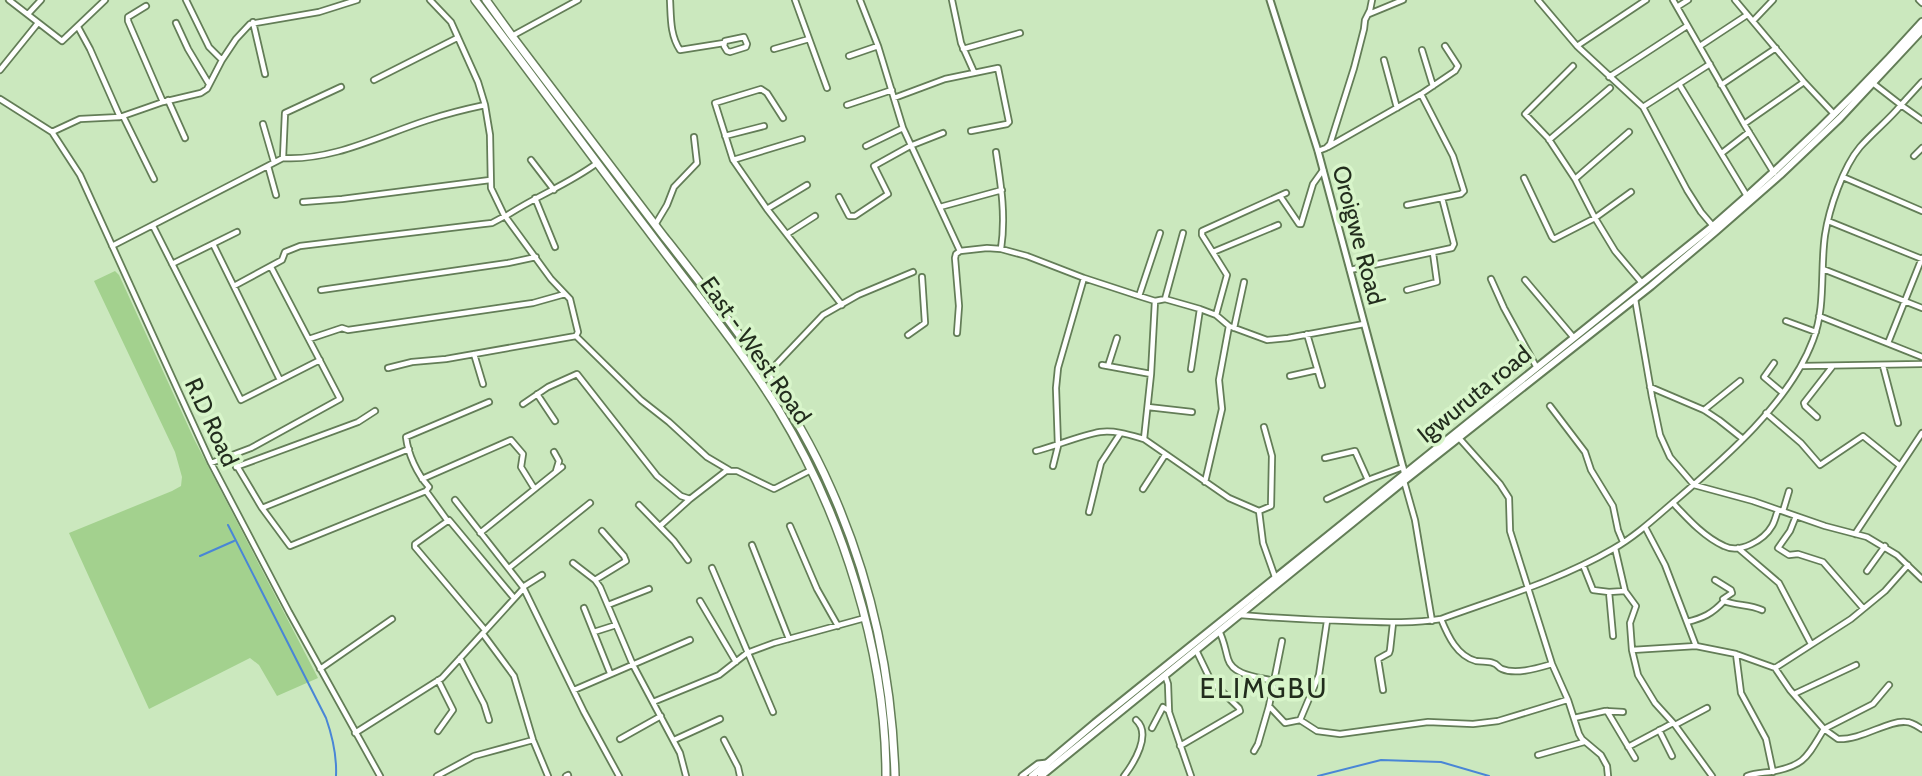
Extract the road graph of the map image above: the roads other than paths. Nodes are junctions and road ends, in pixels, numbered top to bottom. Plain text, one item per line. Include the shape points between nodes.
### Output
1 (9, 0) edge
2 (41, 0) edge
3 (105, 0) edge
4 (186, 0) edge
5 (357, 0) edge
6 (430, 0) edge
7 (475, 0) edge
8 (486, 0) edge
9 (578, 0) edge
10 (670, 0) edge
11 (795, 0) edge
12 (860, 0) edge
13 (952, 0) edge
14 (1270, 0) edge
15 (1372, 0) edge
16 (1403, 0) edge
17 (1538, 0) edge
18 (1646, 0) edge
19 (1673, 0) edge
20 (1688, 0) edge
21 (1735, 0) edge
22 (1773, 0) edge
23 (146, 6) dead end
24 (1677, 7) junction
25 (28, 14) junction
26 (1368, 14) junction
27 (1747, 15) junction
28 (1754, 21) junction
29 (253, 22) junction
30 (1922, 22) edge
31 (38, 23) junction
32 (176, 23) dead end
33 (1688, 25) junction
34 (78, 27) junction
35 (1922, 30) edge
36 (1020, 33) dead end
37 (512, 36) junction
38 (457, 38) junction
39 (809, 38) junction
40 (724, 43) junction
41 (878, 46) junction
42 (1445, 46) dead end
43 (1577, 46) junction
44 (1700, 46) junction
45 (1776, 48) junction
46 (774, 49) dead end
47 (963, 49) junction
48 (1422, 50) dead end
49 (849, 56) dead end
50 (222, 60) junction
51 (1384, 61) dead end
52 (1710, 65) junction
53 (1573, 66) dead end
54 (0, 70) edge
55 (974, 72) junction
56 (265, 74) dead end
57 (1609, 77) junction
58 (374, 80) dead end
59 (1804, 82) junction
60 (1922, 82) edge
61 (1679, 84) junction
62 (1874, 84) junction
63 (209, 85) junction
64 (1721, 85) junction
65 (1433, 86) junction
66 (341, 87) dead end
67 (827, 88) dead end
68 (1610, 88) dead end
69 (892, 89) junction
70 (1421, 94) junction
71 (894, 98) junction
72 (0, 99) edge
73 (165, 101) junction
74 (485, 105) junction
75 (847, 105) dead end
76 (1900, 105) junction
77 (1643, 107) junction
78 (1397, 108) junction
79 (1835, 115) junction
80 (122, 116) junction
81 (783, 118) dead end
82 (1922, 120) edge
83 (263, 124) dead end
84 (1744, 124) junction
85 (764, 126) dead end
86 (903, 128) junction
87 (971, 131) dead end
88 (52, 132) junction
89 (943, 132) dead end
90 (1629, 132) dead end
91 (1749, 132) junction
92 (725, 136) junction
93 (694, 137) dead end
94 (185, 138) dead end
95 (802, 139) dead end
96 (1549, 140) junction
97 (866, 146) dead end
98 (910, 146) junction
99 (1328, 147) junction
100 (1922, 148) edge
101 (1318, 151) junction
102 (996, 152) dead end
103 (1722, 153) junction
104 (1914, 156) dead end
105 (283, 158) junction
106 (531, 160) dead end
107 (733, 160) junction
108 (274, 162) junction
109 (597, 163) junction
110 (268, 166) junction
111 (1323, 170) junction
112 (1774, 173) junction
113 (1524, 177) dead end
114 (1843, 177) junction
115 (154, 179) dead end
116 (1575, 179) junction
117 (490, 180) junction
118 (807, 185) dead end
119 (554, 190) junction
120 (1002, 190) junction
121 (1631, 192) dead end
122 (276, 195) dead end
123 (1748, 196) junction
124 (839, 197) dead end
125 (535, 198) junction
126 (1442, 198) junction
127 (306, 202) dead end
128 (1407, 205) dead end
129 (940, 206) junction
130 (767, 209) junction
131 (1922, 211) edge
132 (505, 216) junction
133 (815, 216) dead end
134 (1595, 218) junction
135 (1828, 221) junction
136 (655, 225) junction
137 (1278, 225) dead end
138 (153, 226) junction
139 (1713, 226) junction
140 (237, 232) dead end
141 (1160, 233) dead end
142 (1182, 233) dead end
143 (788, 234) junction
144 (213, 244) junction
145 (112, 246) junction
146 (555, 247) dead end
147 (1001, 249) junction
148 (1689, 250) junction
149 (960, 251) junction
150 (1213, 252) junction
151 (1433, 253) junction
152 (536, 257) junction
153 (1922, 258) edge
154 (172, 264) junction
155 (271, 267) junction
156 (1823, 269) junction
157 (1350, 270) junction
158 (913, 272) dead end
159 (922, 277) dead end
160 (1084, 278) junction
161 (1491, 279) dead end
162 (1525, 280) dead end
163 (1244, 282) dead end
164 (1642, 284) junction
165 (234, 286) junction
166 (321, 290) dead end
167 (1407, 290) dead end
168 (566, 294) junction
169 (1139, 296) junction
170 (1634, 298) junction
171 (1165, 299) junction
172 (1155, 301) junction
173 (1905, 301) junction
174 (842, 305) junction
175 (1922, 308) edge
176 (1200, 309) junction
177 (1216, 314) junction
178 (1819, 316) junction
179 (1786, 321) dead end
180 (1364, 324) junction
181 (1232, 327) junction
182 (1816, 332) junction
183 (957, 333) dead end
184 (1307, 334) junction
185 (908, 335) dead end
186 (576, 336) junction
187 (1117, 338) dead end
188 (1574, 338) junction
189 (309, 339) junction
190 (1888, 343) junction
191 (474, 355) junction
192 (1922, 357) edge
193 (320, 360) junction
194 (1774, 363) dead end
195 (1922, 364) edge
196 (1801, 366) junction
197 (1832, 366) junction
198 (1883, 366) junction
199 (388, 368) dead end
200 (1537, 368) junction
201 (1191, 369) dead end
202 (1317, 370) junction
203 (1151, 374) junction
204 (767, 375) junction
205 (1290, 376) dead end
206 (280, 380) junction
207 (1740, 381) dead end
208 (483, 384) dead end
209 (1322, 385) dead end
210 (1650, 387) junction
211 (1783, 393) junction
212 (537, 394) junction
213 (489, 402) dead end
214 (523, 404) dead end
215 (1549, 406) dead end
216 (1148, 408) junction
217 (1704, 410) junction
218 (375, 411) dead end
219 (1192, 412) dead end
220 (1766, 413) junction
221 (1817, 417) dead end
222 (555, 421) dead end
223 (1898, 423) dead end
224 (1264, 427) dead end
225 (1121, 433) junction
226 (1921, 436) edge
227 (1459, 438) junction
228 (1144, 439) junction
229 (1743, 439) junction
230 (1058, 446) junction
231 (409, 449) junction
232 (554, 452) dead end
233 (1036, 452) dead end
234 (1165, 455) junction
235 (231, 456) junction
236 (1325, 458) dead end
237 (212, 463) junction
238 (1899, 465) junction
239 (1053, 466) dead end
240 (236, 467) junction
241 (562, 467) dead end
242 (729, 470) junction
243 (811, 470) junction
244 (556, 471) junction
245 (1404, 474) junction
246 (422, 479) junction
247 (1368, 480) junction
248 (1205, 482) junction
249 (1694, 485) junction
250 (534, 488) junction
251 (1143, 489) dead end
252 (426, 491) junction
253 (1789, 491) dead end
254 (690, 499) junction
255 (1327, 499) dead end
256 (455, 500) dead end
257 (590, 503) dead end
258 (1673, 503) junction
259 (639, 505) dead end
260 (262, 508) junction
261 (1259, 511) junction
262 (1780, 511) junction
263 (1090, 512) dead end
264 (1797, 516) junction
265 (447, 520) junction
266 (660, 526) junction
267 (790, 526) dead end
268 (1645, 527) junction
269 (602, 531) dead end
270 (480, 533) junction
271 (1855, 534) junction
272 (1623, 542) junction
273 (752, 545) dead end
274 (1885, 546) junction
275 (1615, 548) junction
276 (1738, 548) junction
277 (688, 560) dead end
278 (573, 564) dead end
279 (1583, 565) junction
280 (1908, 565) junction
281 (509, 568) junction
282 (712, 568) dead end
283 (1867, 570) dead end
284 (542, 575) dead end
285 (1275, 577) junction
286 (1922, 579) edge
287 (595, 580) junction
288 (1715, 580) dead end
289 (523, 588) junction
290 (1528, 588) junction
291 (649, 589) dead end
292 (1625, 591) junction
293 (1609, 592) junction
294 (514, 598) junction
295 (700, 601) dead end
296 (1724, 601) junction
297 (608, 605) junction
298 (584, 608) dead end
299 (1863, 608) junction
300 (1762, 610) dead end
301 (1239, 615) junction
302 (865, 618) junction
303 (392, 619) dead end
304 (1441, 619) junction
305 (1327, 621) junction
306 (1432, 621) junction
307 (1687, 622) junction
308 (1393, 623) junction
309 (616, 625) junction
310 (838, 626) junction
311 (1219, 631) junction
312 (484, 632) junction
313 (594, 632) junction
314 (1613, 636) dead end
315 (789, 639) junction
316 (690, 640) dead end
317 (1282, 641) dead end
318 (1811, 645) junction
319 (1696, 646) junction
320 (1196, 650) junction
321 (1632, 650) junction
322 (747, 653) junction
323 (1736, 654) junction
324 (460, 659) junction
325 (736, 662) junction
326 (1552, 664) junction
327 (1856, 665) dead end
328 (633, 666) junction
329 (1775, 668) junction
330 (320, 669) junction
331 (610, 673) junction
332 (1165, 675) junction
333 (438, 680) junction
334 (1274, 681) junction
335 (1889, 685) dead end
336 (574, 690) junction
337 (1383, 690) dead end
338 (1794, 694) junction
339 (1568, 700) junction
340 (653, 702) junction
341 (1269, 706) junction
342 (1707, 708) dead end
343 (1607, 711) junction
344 (773, 712) dead end
345 (1169, 712) junction
346 (1623, 712) dead end
347 (661, 716) junction
348 (1574, 718) junction
349 (720, 719) dead end
350 (489, 720) dead end
351 (1136, 720) dead end
352 (1300, 720) junction
353 (1674, 724) junction
354 (1152, 728) dead end
355 (1824, 729) junction
356 (1922, 729) edge
357 (1659, 730) junction
358 (438, 732) dead end
359 (355, 733) junction
360 (620, 739) dead end
361 (533, 740) junction
362 (674, 740) junction
363 (724, 740) dead end
364 (1585, 742) junction
365 (1180, 746) junction
366 (1628, 747) junction
367 (1254, 751) dead end
368 (1538, 755) dead end
369 (1672, 755) dead end
370 (890, 756) junction
371 (1635, 758) dead end
372 (1048, 765) junction
373 (1773, 772) junction
374 (1710, 775) edge
375 (380, 776) edge
376 (438, 776) edge
377 (548, 776) edge
378 (619, 776) edge
379 (686, 776) edge
380 (740, 776) edge
381 (886, 776) edge
382 (895, 776) edge
383 (1021, 776) edge
384 (1032, 776) edge
385 (1041, 776) edge
386 (1048, 776) edge
387 (1124, 776) edge
388 (1191, 776) edge
389 (1608, 776) edge
390 (1747, 776) edge

1 - 25 street
2 - 25 street
3 - 34 street
4 - 50 street via 209,47
5 - 29 street via 318,12
6 - 38 street via 449,19
7 - 109 main road, East - West Road
8 - 37 main road, East - West Road
9 - 37 street
10 - 40 street via 671,28 680,50
11 - 39 street
12 - 41 street
13 - 47 street
14 - 101 street, Oroigwe Road
15 - 26 street
16 - 26 street
17 - 43 street
18 - 43 street
19 - 24 street
20 - 24 street
21 - 27 street
22 - 28 street
23 - 73 street via 128,21
24 - 33 street
25 - 31 street
26 - 99 street
27 - 28 street
27 - 44 street
28 - 45 street
29 - 50 street
29 - 56 street
30 - 79 main road, Igwuruta road
31 - 34 street via 60,41
31 - 54 street
32 - 63 street
33 - 44 street
33 - 57 street
34 - 80 street
35 - 62 main road, Igwuruta road
36 - 47 street
37 - 136 main road, East - West Road
38 - 58 street
38 - 74 street
39 - 46 street
39 - 67 street
40 - 40 street via 744,37 747,46 728,52
41 - 49 street
41 - 69 street
42 - 65 street via 1458,67
43 - 57 street
44 - 52 street
45 - 59 street
45 - 64 street
47 - 55 street
48 - 65 street
50 - 63 street
51 - 78 street
52 - 61 street
52 - 64 street
53 - 96 street via 1526,112
55 - 71 street
55 - 87 street via 999,69 1009,122
57 - 77 street
59 - 79 street
59 - 84 street
60 - 76 street
61 - 77 street
61 - 103 street
62 - 76 street
62 - 148 main road, Igwuruta road via 1780,176
63 - 73 street via 201,93
64 - 84 street
65 - 70 street
66 - 105 street via 285,113
68 - 96 street
69 - 71 street
69 - 75 street
70 - 78 street
70 - 126 street via 1464,191
71 - 86 street
72 - 88 street, R.D Road
73 - 80 street
73 - 94 street
74 - 105 street via 320,156
74 - 117 street
76 - 82 street
76 - 114 street via 1856,152
77 - 139 street via 1687,190
78 - 99 street
79 - 112 main road, Igwuruta road
80 - 88 street via 85,117
80 - 115 street
81 - 92 street via 761,89 717,101
83 - 108 street
84 - 91 street
85 - 92 street
86 - 97 street
86 - 98 street
88 - 145 street, R.D Road via 84,183
89 - 98 street
90 - 116 street
91 - 103 street
91 - 112 street
92 - 107 street
93 - 136 street via 697,163 674,187
95 - 107 street
96 - 116 street
98 - 124 street via 874,166 886,196 855,216 849,216
98 - 129 street
99 - 101 street
100 - 104 street
101 - 111 street, Oroigwe Road
102 - 120 street
103 - 123 street
105 - 108 street
106 - 119 street
107 - 130 street
108 - 110 street
109 - 119 street
109 - 243 main road, East - West Road via 748,363
110 - 122 street
110 - 138 street
111 - 150 street via 1313,184 1301,224 1283,195 1202,230
111 - 157 street, Oroigwe Road
112 - 123 main road, Igwuruta road
113 - 134 street via 1553,238
114 - 131 street
114 - 135 street
116 - 134 street
117 - 127 street
117 - 132 street
118 - 130 street
119 - 125 street
120 - 129 street
120 - 147 street
121 - 134 street
123 - 139 main road, Igwuruta road
125 - 132 street
125 - 146 street
126 - 128 street
126 - 151 street via 1454,247
129 - 149 street
130 - 143 street
132 - 152 street
132 - 155 street via 492,223 300,246 285,252
133 - 143 street
134 - 164 street
135 - 153 street
135 - 156 street
136 - 204 main road, East - West Road
137 - 150 street
138 - 145 street
138 - 154 street
139 - 148 main road, Igwuruta road
140 - 144 street
141 - 169 street
142 - 171 street
143 - 174 street
144 - 154 street
144 - 165 street
145 - 237 street, R.D Road
147 - 149 street
147 - 160 street
148 - 164 main road, Igwuruta road
148 - 170 main road, Igwuruta road
149 - 183 street via 956,254
150 - 177 street via 1227,275
151 - 157 street
151 - 167 street via 1437,282
152 - 166 street
152 - 168 street
153 - 173 street
154 - 206 street via 239,398 244,400
155 - 165 street
155 - 189 street
156 - 173 street
156 - 178 street
157 - 180 street, Oroigwe Road
158 - 174 street
159 - 185 street via 925,323
160 - 169 street
160 - 230 street via 1058,368
161 - 200 street
162 - 188 street
163 - 181 street
164 - 188 main road, Igwuruta road
165 - 206 street
168 - 186 street via 574,310
168 - 189 street via 533,303 342,328
169 - 172 street
170 - 210 street
170 - 227 main road, Igwuruta road
171 - 172 street
171 - 176 street
172 - 203 street
173 - 175 street
173 - 190 street
174 - 204 street via 817,320
176 - 177 street
176 - 201 street
177 - 181 street
178 - 182 street
178 - 190 street
179 - 182 street
180 - 184 street
180 - 245 street, Oroigwe Road
181 - 184 street via 1267,340
181 - 248 street via 1219,380 1222,410
182 - 196 street
184 - 202 street
186 - 191 street
186 - 242 street via 640,400
187 - 203 street via 1105,365
188 - 200 main road, Igwuruta road
189 - 193 street
190 - 192 street
191 - 199 street
191 - 208 street
193 - 206 street
193 - 235 street via 341,399
194 - 211 street via 1764,377
195 - 198 street
196 - 197 street
196 - 211 street
197 - 198 street
197 - 221 street via 1804,403
198 - 223 street
200 - 245 main road, Igwuruta road
202 - 205 street
202 - 209 street
203 - 216 street
204 - 370 main road, East - West Road via 820,465 867,584 886,678 894,741
207 - 217 street
210 - 217 street
210 - 249 street via 1667,453
211 - 220 street
212 - 214 street
212 - 222 street
212 - 254 street via 578,375 657,476
213 - 231 street via 408,435
215 - 272 street via 1585,452 1613,506
216 - 219 street
216 - 228 street
217 - 229 street
218 - 240 street via 358,422
220 - 229 street
220 - 238 street via 1820,465 1863,436
224 - 261 street via 1272,456 1271,506
225 - 228 street
225 - 230 street via 1100,432
225 - 263 street via 1099,469
226 - 238 street
227 - 245 main road, Igwuruta road
227 - 290 street via 1509,498 1510,531
228 - 234 street
229 - 249 street
230 - 233 street
230 - 239 street
231 - 246 street
231 - 260 street
232 - 244 street via 559,461
234 - 248 street
234 - 251 street
235 - 237 street
235 - 240 street
236 - 247 street via 1355,451
237 - 330 street, R.D Road
238 - 271 street
240 - 260 street
241 - 244 street
242 - 243 street via 774,489
242 - 254 street
243 - 302 main road, East - West Road
244 - 250 street
245 - 247 street
245 - 285 main road, Igwuruta road
245 - 301 main road, Igwuruta road
245 - 306 street
246 - 250 street via 511,440 523,454 521,467
246 - 252 street via 429,487
247 - 255 street
248 - 261 street
249 - 258 street
249 - 262 street
250 - 270 street
252 - 260 street via 290,546
252 - 265 street
253 - 262 street
254 - 266 street
256 - 270 street
257 - 281 street
258 - 268 street
258 - 276 street via 1705,534 1723,546
259 - 266 street
261 - 285 street
262 - 264 street
262 - 276 street via 1769,530 1753,544
264 - 271 street
264 - 299 street via 1779,548 1789,555 1823,562
265 - 294 street
265 - 312 street via 415,547
266 - 277 street
267 - 310 street
268 - 272 street
268 - 307 street
269 - 287 street via 626,561
270 - 281 street
271 - 274 street
272 - 275 street
273 - 315 street
274 - 280 street
274 - 283 street
275 - 279 street
275 - 292 street
276 - 318 street via 1779,583
278 - 287 street
279 - 290 street
279 - 293 street via 1593,590
280 - 286 street
280 - 299 street
281 - 289 street
282 - 322 street
284 - 289 street
285 - 372 main road, Igwuruta road
287 - 297 street
288 - 296 street via 1732,591
289 - 294 street
289 - 336 street
290 - 304 street
290 - 326 street
291 - 297 street
292 - 293 street
292 - 321 street via 1636,606 1630,623
293 - 314 street
294 - 312 street
295 - 325 street
296 - 300 street
296 - 307 street via 1710,615
297 - 309 street
298 - 313 street
299 - 318 street
301 - 305 street
301 - 311 main road, Igwuruta road
302 - 310 street
302 - 370 main road, East - West Road
303 - 330 street
304 - 306 street
304 - 326 street via 1451,640 1470,659 1508,670
305 - 308 street
305 - 352 street via 1319,675
306 - 308 street
307 - 319 street
308 - 337 street via 1389,653 1378,659
309 - 313 street
309 - 328 street
310 - 315 street
311 - 320 main road, Igwuruta road
311 - 334 street via 1235,669
312 - 324 street
312 - 361 street via 514,676
313 - 331 street
315 - 322 street
316 - 328 street
317 - 334 street
318 - 329 street
319 - 321 street
319 - 323 street
320 - 332 main road, Igwuruta road
320 - 365 street via 1212,681 1240,711
321 - 353 street via 1641,681
322 - 325 street
322 - 344 street
323 - 329 street
323 - 373 street via 1741,693 1766,739
324 - 333 street
324 - 350 street
325 - 340 street via 719,675
326 - 339 street
327 - 338 street
328 - 331 street
328 - 340 street
329 - 338 street
330 - 359 street, R.D Road
331 - 336 street
332 - 345 street
332 - 372 main road, Igwuruta road
333 - 358 street via 453,710
333 - 359 street
334 - 341 street
335 - 355 street via 1873,704
336 - 378 street
338 - 355 street
339 - 348 street
339 - 352 street via 1498,721 1428,722 1340,734 1317,731
340 - 347 street
341 - 352 street via 1285,723
341 - 367 street
342 - 353 street
343 - 346 street
343 - 348 street
343 - 366 street
345 - 354 street via 1163,708
345 - 365 street
347 - 360 street
347 - 362 street
348 - 364 street
349 - 362 street
351 - 387 street via 1142,728 1141,742
353 - 357 street
353 - 374 street
355 - 356 street via 1838,739 1902,721
355 - 373 street via 1808,757
357 - 366 street
357 - 369 street
359 - 375 street, R.D Road
361 - 376 street via 474,756
361 - 377 street
362 - 379 street
363 - 380 street
364 - 368 street
364 - 389 street via 1601,755
365 - 388 street
366 - 371 street
370 - 381 main road, East - West Road
370 - 382 main road, East - West Road
372 - 383 street via 1038,764
372 - 384 main road, Igwuruta road
372 - 385 main road, Igwuruta road
372 - 386 street
373 - 390 street

